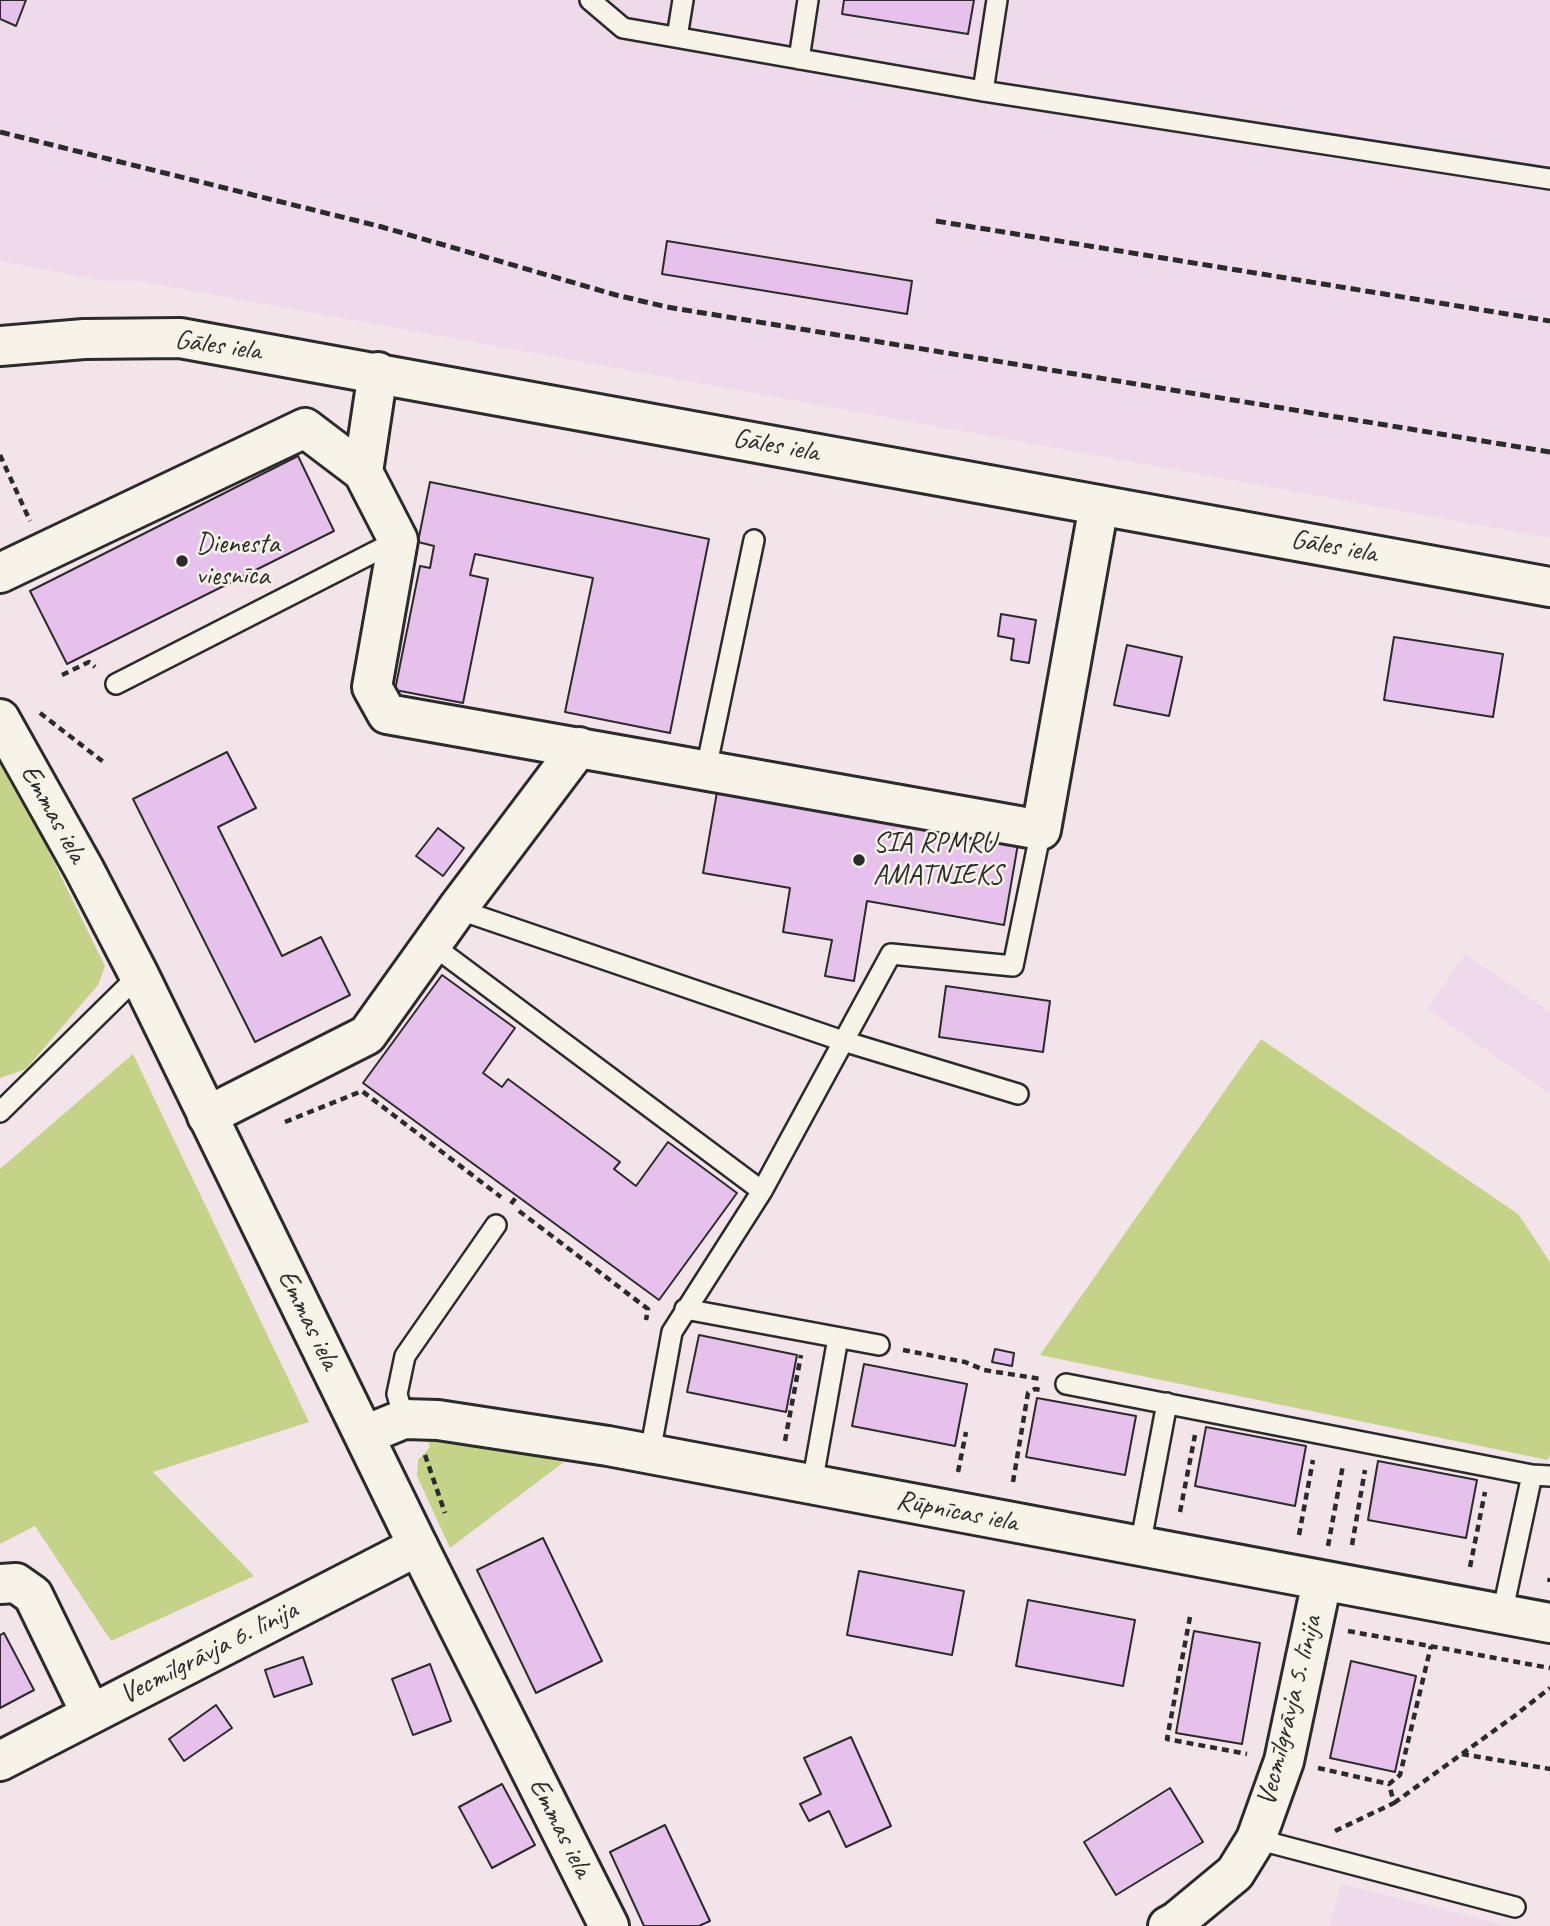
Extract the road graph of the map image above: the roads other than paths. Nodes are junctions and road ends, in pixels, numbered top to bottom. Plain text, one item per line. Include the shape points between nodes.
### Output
1 (590, 0) edge
2 (683, 0) edge
3 (808, 0) edge
4 (997, 0) edge
5 (677, 37) junction
6 (799, 59) junction
7 (983, 91) junction
8 (1550, 179) edge
9 (0, 346) edge
10 (378, 372) junction
11 (363, 472) junction
12 (1099, 505) junction
13 (398, 540) junction
14 (754, 540) dead end
15 (0, 573) edge
16 (1550, 587) edge
17 (116, 684) dead end
18 (17, 713) edge
19 (579, 747) junction
20 (706, 769) junction
21 (1041, 830) junction
22 (457, 909) junction
23 (431, 944) junction
24 (139, 975) junction
25 (843, 1041) junction
26 (1018, 1094) dead end
27 (0, 1112) edge
28 (207, 1116) junction
29 (762, 1191) junction
30 (496, 1225) dead end
31 (685, 1309) junction
32 (838, 1338) junction
33 (879, 1345) road end
34 (1057, 1388) road end
35 (1167, 1404) junction
36 (404, 1419) junction
37 (365, 1435) junction
38 (650, 1453) junction
39 (1541, 1475) edge
40 (812, 1484) junction
41 (418, 1546) junction
42 (1140, 1546) junction
43 (1322, 1581) junction
44 (0, 1584) edge
45 (1502, 1614) junction
46 (1550, 1623) edge
47 (91, 1714) junction
48 (0, 1761) edge
49 (1256, 1839) junction
50 (1516, 1907) dead end
51 (609, 1926) edge
52 (1168, 1926) edge

1 - 5 lane via 623,28
2 - 5 lane
3 - 6 lane
4 - 7 lane
5 - 6 lane
6 - 7 lane
7 - 8 lane
9 - 10 street, Gāles iela via 180,338
10 - 11 street
10 - 12 street, Gāles iela
11 - 13 street
11 - 15 street via 305,428
12 - 16 street, Gāles iela
12 - 21 street
13 - 17 lane
13 - 19 street via 372,687 387,713
14 - 20 lane
18 - 24 street, Emmas iela via 84,869
19 - 20 street
19 - 22 street
20 - 21 street
21 - 25 lane via 1013,967 891,954
22 - 23 street
22 - 25 lane
23 - 28 street via 367,1035
23 - 29 lane
24 - 27 lane
24 - 28 street, Emmas iela
25 - 26 lane
25 - 29 lane
28 - 37 street, Emmas iela
29 - 31 lane
30 - 36 lane via 405,1356 397,1394
31 - 32 lane
31 - 38 lane via 672,1332
32 - 33 lane
32 - 40 lane
34 - 35 lane
35 - 39 lane
35 - 42 lane
36 - 37 street, Rūpnīcas iela
36 - 38 street, Rūpnīcas iela via 438,1420
37 - 41 street, Emmas iela
38 - 40 street, Rūpnīcas iela
39 - 45 lane
40 - 42 street, Rūpnīcas iela
41 - 47 street, Vecmīlgrāvja 6. līnija
41 - 51 street, Emmas iela
42 - 43 street, Rūpnīcas iela
43 - 45 street, Rūpnīcas iela
43 - 49 street, Vecmīlgrāvja 5. līnija via 1284,1761
44 - 47 street via 16,1583 33,1595
45 - 46 street, Rūpnīcas iela
47 - 48 street, Vecmīlgrāvja 6. līnija
49 - 50 lane
49 - 52 street, Vecmīlgrāvja 5. līnija via 1235,1874

